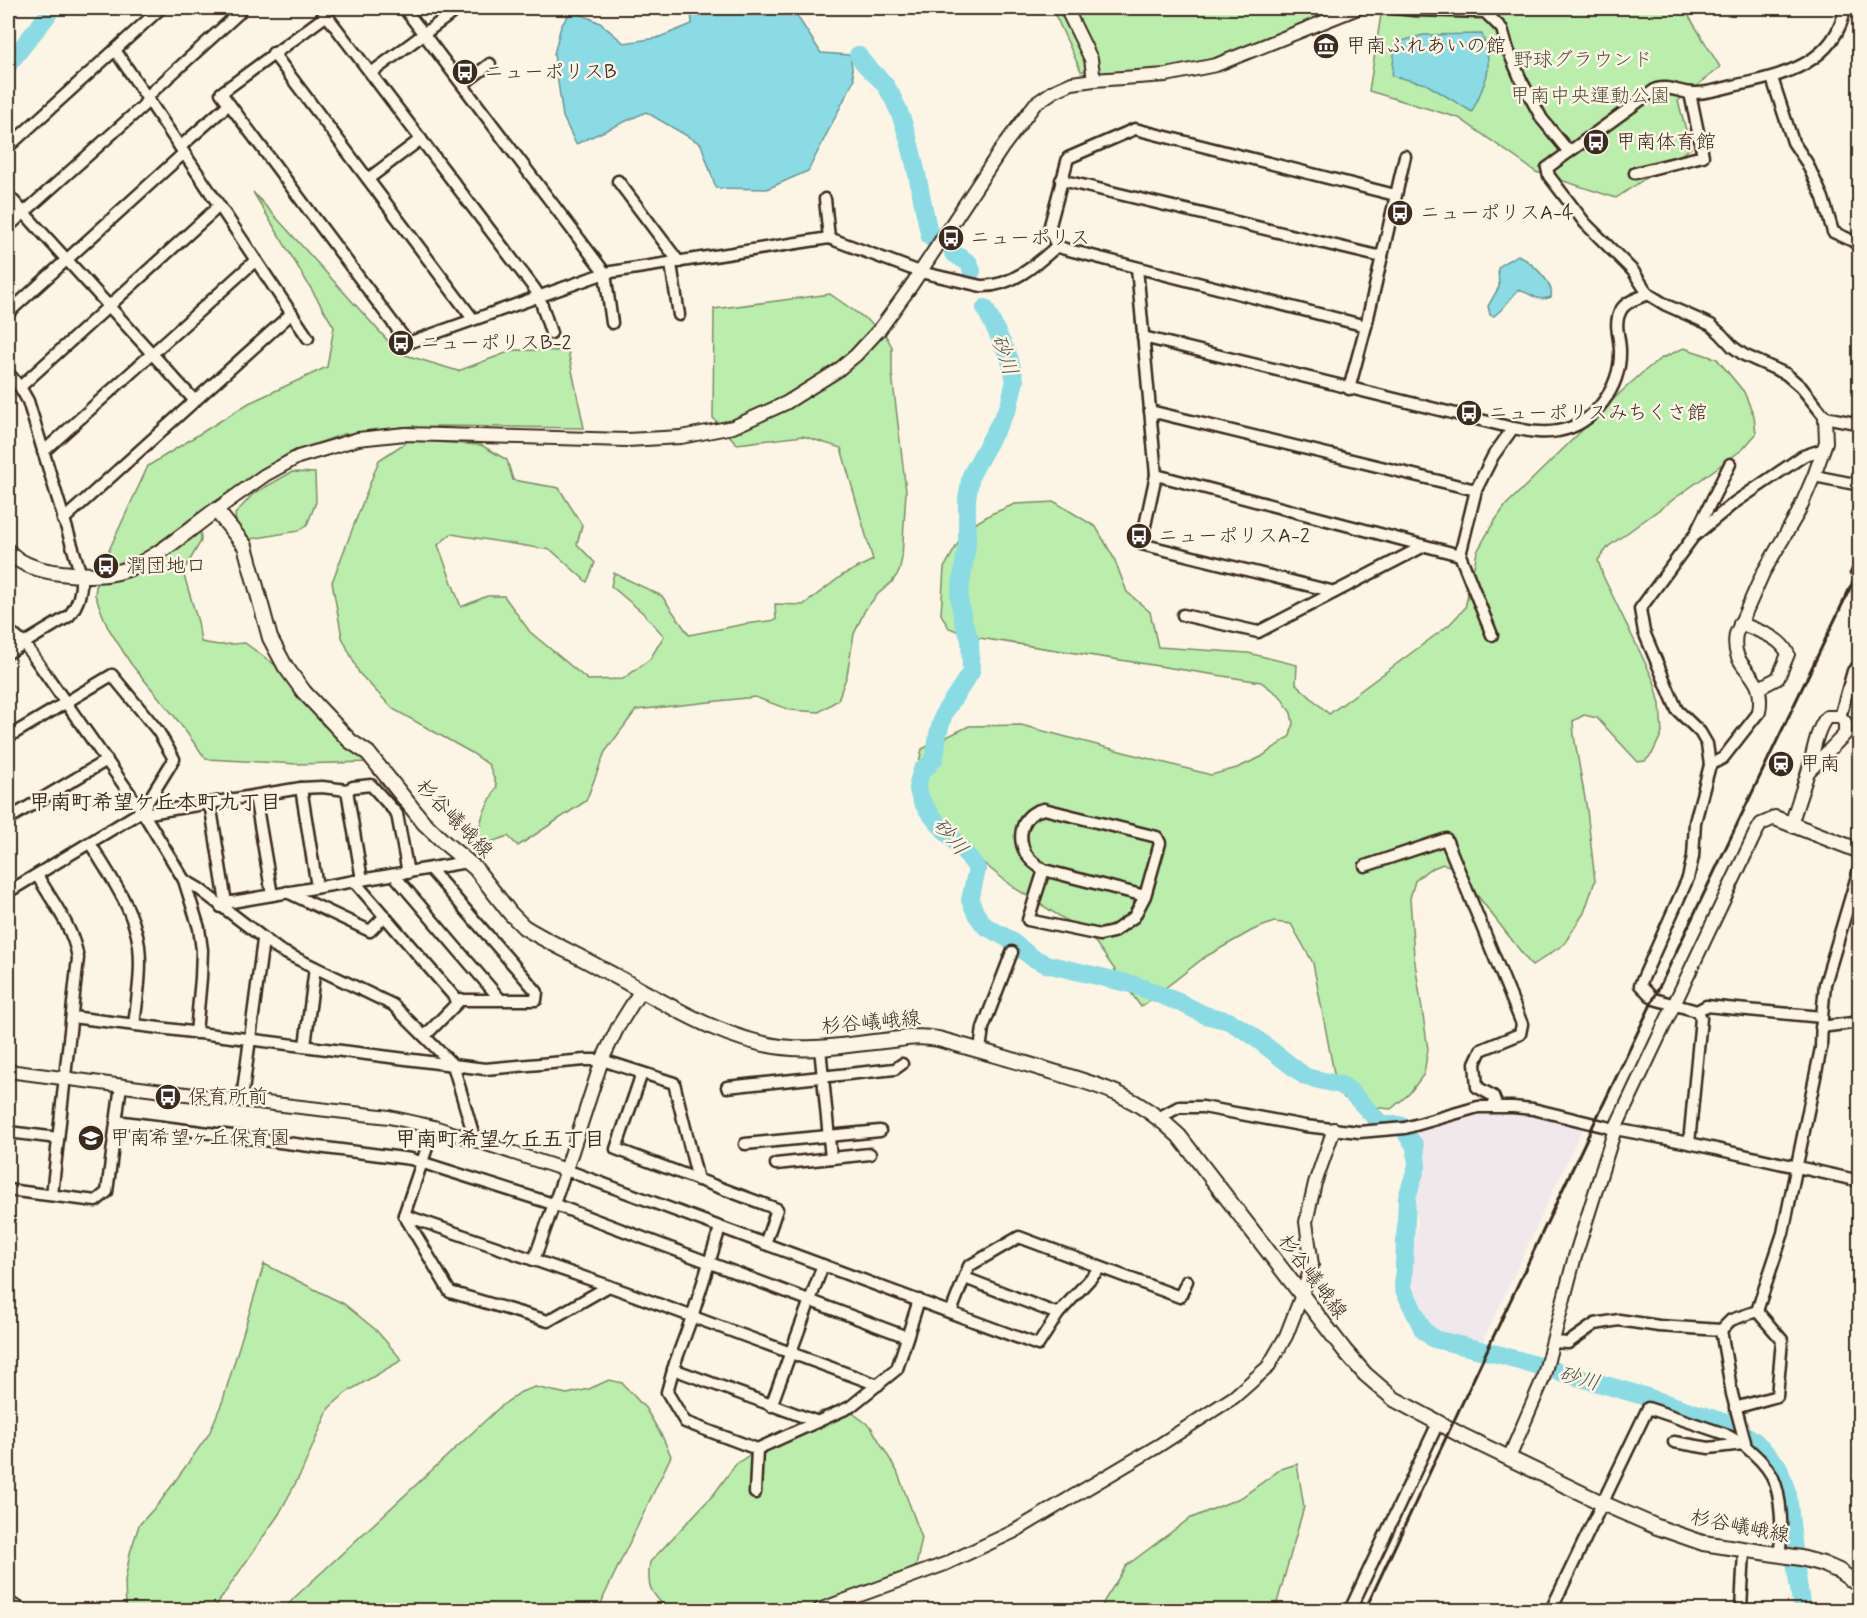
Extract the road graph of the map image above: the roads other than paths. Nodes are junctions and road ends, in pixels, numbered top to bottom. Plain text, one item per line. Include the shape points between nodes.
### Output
1 (161, 8) edge
2 (234, 8) edge
3 (404, 8) edge
4 (459, 8) edge
5 (1066, 8) edge
6 (1358, 8) edge
7 (1394, 8) edge
8 (1845, 8) edge
9 (324, 11) edge
10 (424, 34) junction
11 (115, 50) junction
12 (273, 53) junction
13 (490, 64) dead end
14 (371, 74) junction
15 (1772, 78) junction
16 (1094, 80) junction
17 (463, 84) junction
18 (1690, 93) junction
19 (147, 98) junction
20 (229, 104) junction
21 (421, 139) junction
22 (8, 147) edge
23 (182, 150) junction
24 (1569, 152) junction
25 (1405, 156) dead end
26 (1635, 172) dead end
27 (368, 179) junction
28 (1061, 180) junction
29 (618, 181) dead end
30 (8, 195) edge
31 (1395, 195) junction
32 (825, 199) dead end
33 (219, 206) junction
34 (23, 213) junction
35 (8, 227) edge
36 (829, 237) junction
37 (1857, 241) edge
38 (1057, 246) junction
39 (1382, 257) junction
40 (66, 260) junction
41 (256, 260) junction
42 (675, 263) junction
43 (1137, 268) junction
44 (920, 272) junction
45 (604, 273) junction
46 (1648, 294) junction
47 (539, 297) junction
48 (109, 307) junction
49 (8, 313) edge
50 (292, 313) junction
51 (679, 315) dead end
52 (473, 319) junction
53 (612, 322) dead end
54 (1366, 326) junction
55 (551, 333) dead end
56 (1143, 337) junction
57 (308, 339) dead end
58 (152, 355) junction
59 (8, 373) edge
60 (20, 387) junction
61 (1350, 389) junction
62 (195, 401) junction
63 (1150, 411) junction
64 (1824, 417) junction
65 (1860, 423) edge
66 (1513, 428) junction
67 (1824, 449) junction
68 (43, 452) junction
69 (1730, 464) dead end
70 (1156, 475) junction
71 (1814, 476) junction
72 (1860, 485) edge
73 (1476, 490) junction
74 (216, 510) junction
75 (63, 520) junction
76 (1693, 537) junction
77 (1424, 546) junction
78 (8, 551) edge
79 (1460, 555) junction
80 (81, 575) junction
81 (1335, 592) junction
82 (1183, 615) dead end
83 (1740, 623) junction
84 (8, 630) edge
85 (1492, 635) dead end
86 (24, 644) junction
87 (8, 653) edge
88 (1860, 665) edge
89 (1759, 688) junction
90 (66, 702) junction
91 (1759, 712) joint
92 (1840, 717) junction
93 (8, 737) edge
94 (1816, 743) junction
95 (1829, 752) junction
96 (107, 760) junction
97 (1710, 765) junction
98 (1808, 772) junction
99 (301, 788) junction
100 (347, 790) junction
101 (255, 796) junction
102 (210, 803) junction
103 (142, 812) junction
104 (8, 819) edge
105 (1775, 819) joint
106 (1791, 825) junction
107 (90, 843) junction
108 (1860, 851) edge
109 (467, 862) junction
110 (1365, 866) dead end
111 (1860, 866) edge
112 (429, 869) junction
113 (1044, 870) junction
114 (408, 873) junction
115 (37, 875) junction
116 (394, 875) junction
117 (184, 880) junction
118 (358, 881) junction
119 (317, 887) junction
120 (8, 892) edge
121 (287, 892) junction
122 (272, 895) junction
123 (1145, 896) junction
124 (224, 905) junction
125 (385, 916) junction
126 (263, 940) junction
127 (1012, 952) dead end
128 (315, 968) junction
129 (641, 990) junction
130 (461, 999) junction
131 (500, 999) junction
132 (1674, 1005) junction
133 (1697, 1011) junction
134 (72, 1017) junction
135 (1821, 1022) junction
136 (1860, 1022) edge
137 (134, 1025) junction
138 (196, 1033) junction
139 (425, 1036) junction
140 (250, 1039) junction
141 (305, 1046) junction
142 (820, 1048) junction
143 (980, 1050) junction
144 (602, 1060) junction
145 (902, 1064) dead end
146 (453, 1065) junction
147 (8, 1071) edge
148 (642, 1073) junction
149 (65, 1077) junction
150 (823, 1077) junction
151 (121, 1085) junction
152 (727, 1087) dead end
153 (242, 1099) junction
154 (1497, 1106) junction
155 (1160, 1117) junction
156 (116, 1121) junction
157 (434, 1127) junction
158 (1334, 1129) junction
159 (1616, 1129) junction
160 (880, 1131) dead end
161 (8, 1132) edge
162 (828, 1136) junction
163 (58, 1138) junction
164 (475, 1140) junction
165 (1689, 1143) junction
166 (745, 1144) dead end
167 (870, 1154) dead end
168 (831, 1158) junction
169 (423, 1163) junction
170 (776, 1164) dead end
171 (1796, 1168) junction
172 (566, 1170) junction
173 (698, 1180) junction
174 (1860, 1180) edge
175 (8, 1190) edge
176 (52, 1195) junction
177 (553, 1204) junction
178 (404, 1215) junction
179 (720, 1228) junction
180 (765, 1244) junction
181 (534, 1260) junction
182 (708, 1264) junction
183 (823, 1265) junction
184 (1100, 1268) junction
185 (965, 1278) junction
186 (1187, 1281) dead end
187 (609, 1286) junction
188 (1302, 1295) junction
189 (919, 1300) junction
190 (810, 1301) junction
191 (1758, 1311) junction
192 (951, 1312) junction
193 (1058, 1314) junction
194 (692, 1317) junction
195 (1721, 1330) junction
196 (907, 1337) junction
197 (1554, 1342) junction
198 (791, 1353) junction
199 (673, 1369) junction
200 (878, 1385) junction
201 (771, 1406) junction
202 (1736, 1408) junction
203 (818, 1422) junction
204 (1438, 1423) junction
205 (1674, 1442) dead end
206 (1744, 1443) junction
207 (757, 1449) junction
208 (1509, 1458) junction
209 (755, 1493) dead end
210 (1602, 1503) junction
211 (1744, 1550) junction
212 (1789, 1557) junction
213 (1860, 1586) edge
214 (8, 1603) edge
215 (22, 1611) edge
216 (819, 1611) edge
217 (1350, 1611) edge
218 (1551, 1611) edge
219 (1741, 1611) edge

1 - 11 street
2 - 19 street via 239,13
3 - 10 street
4 - 10 street
5 - 16 street via 1091,59
6 - 16 street via 1216,65 1166,75
7 - 24 street via 1485,12 1502,29 1521,80 1542,119
8 - 15 street via 1838,32 1822,52
9 - 12 street
9 - 14 street
10 - 14 street
10 - 17 street
11 - 19 street
11 - 22 street
12 - 20 street via 221,93
12 - 27 street
13 - 17 street
14 - 21 street
15 - 18 street
15 - 37 street via 1793,142 1823,198 1833,232
16 - 44 street via 1072,83 1035,104
17 - 45 street
18 - 24 street via 1667,86 1656,89
18 - 26 street via 1703,156
19 - 23 street
19 - 34 street
20 - 23 street
20 - 52 street via 408,343
21 - 27 street
21 - 47 street
23 - 33 street
23 - 40 street
24 - 46 street via 1547,168 1549,176 1586,223 1633,271
25 - 31 street
27 - 52 street
28 - 31 street via 1068,158 1135,129
28 - 38 street via 1048,229
28 - 39 street
29 - 42 street
30 - 34 street
31 - 39 street
32 - 36 street
33 - 41 street
33 - 48 street
34 - 35 street
34 - 40 street
36 - 42 street
36 - 44 street
38 - 43 street
38 - 44 street via 1016,277 990,287
39 - 54 street
40 - 48 street
40 - 49 street
41 - 50 street
41 - 58 street
42 - 45 street
42 - 51 street
43 - 54 street
43 - 56 street
44 - 74 street via 880,329 837,371 786,403 733,427 681,437 627,440 405,434 358,439 298,457
45 - 47 street
45 - 53 street
46 - 64 street via 1711,325 1744,355 1786,374
46 - 66 street via 1622,309 1616,322 1620,350 1615,383 1587,418 1557,432
47 - 52 street
47 - 55 street
48 - 58 street
48 - 60 street
50 - 57 street
50 - 62 street
54 - 61 street
56 - 61 street
56 - 63 street
58 - 62 street
58 - 68 street
59 - 60 street
60 - 68 street
61 - 66 street
62 - 75 street
63 - 70 street
63 - 73 street
64 - 65 street
64 - 67 street
66 - 73 street
67 - 71 street
67 - 76 street via 1796,460
68 - 75 street
69 - 76 street
70 - 77 street
70 - 81 street via 1141,544
71 - 72 street
71 - 83 street
73 - 79 street
74 - 80 main road via 135,566 119,572
74 - 109 main road, 杉谷嶬峨線 via 245,546 270,638 285,666 324,714 368,753 424,823
75 - 80 street
76 - 97 street via 1640,609 1644,632 1677,710 1700,732 1707,744
77 - 79 street
77 - 81 street
78 - 80 main road via 27,565
79 - 85 street
80 - 86 street via 81,593 69,616
81 - 82 street via 1258,632
83 - 89 street via 1734,644 1737,657
83 - 89 street via 1778,640 1788,654 1778,678
84 - 86 street
86 - 87 street
86 - 90 street
88 - 92 street via 1853,671
89 - 91 street
90 - 93 street
90 - 96 street
90 - 103 street via 112,675 158,731 174,759
91 - 97 street via 1723,758
92 - 94 street via 1827,717 1821,723
92 - 95 street via 1845,722 1845,734
94 - 95 street via 1817,748
94 - 98 street
95 - 98 street
96 - 103 street
96 - 104 street
97 - 132 street via 1695,822 1688,878 1640,985 1654,999
98 - 106 street
99 - 100 street
99 - 101 street
99 - 119 street
100 - 114 street via 371,785 397,814
100 - 118 street
101 - 102 street
101 - 122 street
102 - 103 street
102 - 124 street
103 - 107 street
103 - 117 street
105 - 106 main road
105 - 132 street via 1761,824 1755,834
106 - 108 main road
107 - 115 street
107 - 137 street via 135,926 140,966
109 - 112 street
109 - 129 main road, 杉谷嶬峨線 via 524,927
110 - 154 street via 1446,839 1522,1024 1520,1034 1481,1050 1475,1063 1477,1087 1493,1096
111 - 135 street via 1825,984
112 - 114 street
112 - 131 street via 537,992 536,1000
113 - 123 street
113 - 123 street via 1028,920 1100,935 1113,932 1134,916
113 - 123 street via 1032,862 1022,846 1026,820 1044,810 1157,837 1160,843
114 - 116 street
115 - 120 street
115 - 134 street via 69,928 76,949 78,969
116 - 118 street
116 - 131 street
117 - 124 street
117 - 138 street via 202,950
118 - 119 street
118 - 125 street
119 - 121 street
121 - 122 street
121 - 125 street via 370,931
122 - 124 street
124 - 126 street
125 - 130 street via 457,1000
126 - 128 street
126 - 140 street
127 - 143 street via 983,1028
128 - 139 street via 393,1005
128 - 141 street
129 - 142 main road, 杉谷嶬峨線 via 746,1040
129 - 144 street
130 - 131 street
130 - 139 street
132 - 133 street
132 - 159 street
133 - 135 street via 1707,1006
133 - 165 street via 1701,1018
134 - 137 street
134 - 149 street
135 - 136 street
135 - 171 street via 1821,1048
137 - 138 street
138 - 140 street
139 - 146 street
140 - 141 street
140 - 153 street
141 - 146 street
142 - 143 main road, 杉谷嶬峨線 via 920,1036
142 - 150 street
143 - 155 main road, 杉谷嶬峨線 via 1099,1085
144 - 146 street via 485,1069
144 - 148 street
144 - 172 street
145 - 150 street via 895,1069
146 - 164 street
147 - 149 street
148 - 173 street via 674,1083
148 - 173 street via 616,1149
149 - 151 street
149 - 163 street
150 - 152 street
150 - 162 street
151 - 153 street
151 - 156 street
153 - 157 street via 389,1117
154 - 158 street via 1478,1107 1405,1128 1359,1132
154 - 159 street via 1533,1109
155 - 158 street via 1179,1107 1203,1107
155 - 188 main road, 杉谷嶬峨線 via 1200,1161
156 - 169 street
156 - 176 street via 107,1192 96,1201
157 - 164 street
157 - 169 street
158 - 188 street via 1306,1222 1312,1265
159 - 165 street
159 - 197 street via 1574,1260
160 - 162 street
161 - 163 street
162 - 166 street
162 - 168 street
163 - 176 street
164 - 172 street
165 - 171 street
167 - 168 street
168 - 170 street
169 - 177 street
169 - 178 street
171 - 174 street
171 - 191 street via 1783,1233
172 - 177 street
172 - 179 street
173 - 180 street via 777,1209
175 - 176 street
177 - 181 street
177 - 182 street
178 - 181 street
178 - 187 street via 450,1292 548,1321
179 - 180 street
179 - 182 street
180 - 183 street
181 - 187 street
182 - 190 street
182 - 194 street
183 - 189 street
183 - 190 street
184 - 185 street via 1019,1237 969,1266
184 - 186 street via 1180,1297
184 - 193 street
185 - 192 street
185 - 193 street
187 - 194 street
188 - 204 main road, 杉谷嶬峨線 via 1365,1374 1394,1399
188 - 216 street via 1287,1336 1268,1367 1234,1397 1012,1532 945,1564
189 - 192 street
189 - 196 street
190 - 196 street
190 - 198 street
191 - 195 street via 1731,1320
191 - 202 street via 1782,1340 1777,1396
192 - 193 street via 1038,1345
194 - 198 street
194 - 199 street
195 - 197 street via 1619,1320 1595,1324 1568,1343
195 - 202 street
196 - 200 street via 897,1369
197 - 208 street
198 - 200 street
198 - 201 street
199 - 201 street
199 - 207 street via 667,1392 685,1422
200 - 203 street via 850,1407
201 - 203 street
202 - 206 street
203 - 207 street
204 - 208 main road, 杉谷嶬峨線
204 - 217 street
205 - 206 street via 1709,1448
206 - 210 street via 1648,1408
206 - 212 street via 1765,1465 1774,1482
207 - 209 street
208 - 210 main road, 杉谷嶬峨線
210 - 211 main road, 杉谷嶬峨線 via 1703,1543
210 - 218 street
211 - 212 main road, 杉谷嶬峨線
211 - 219 street
212 - 213 main road, 杉谷嶬峨線 via 1832,1567
214 - 215 street

